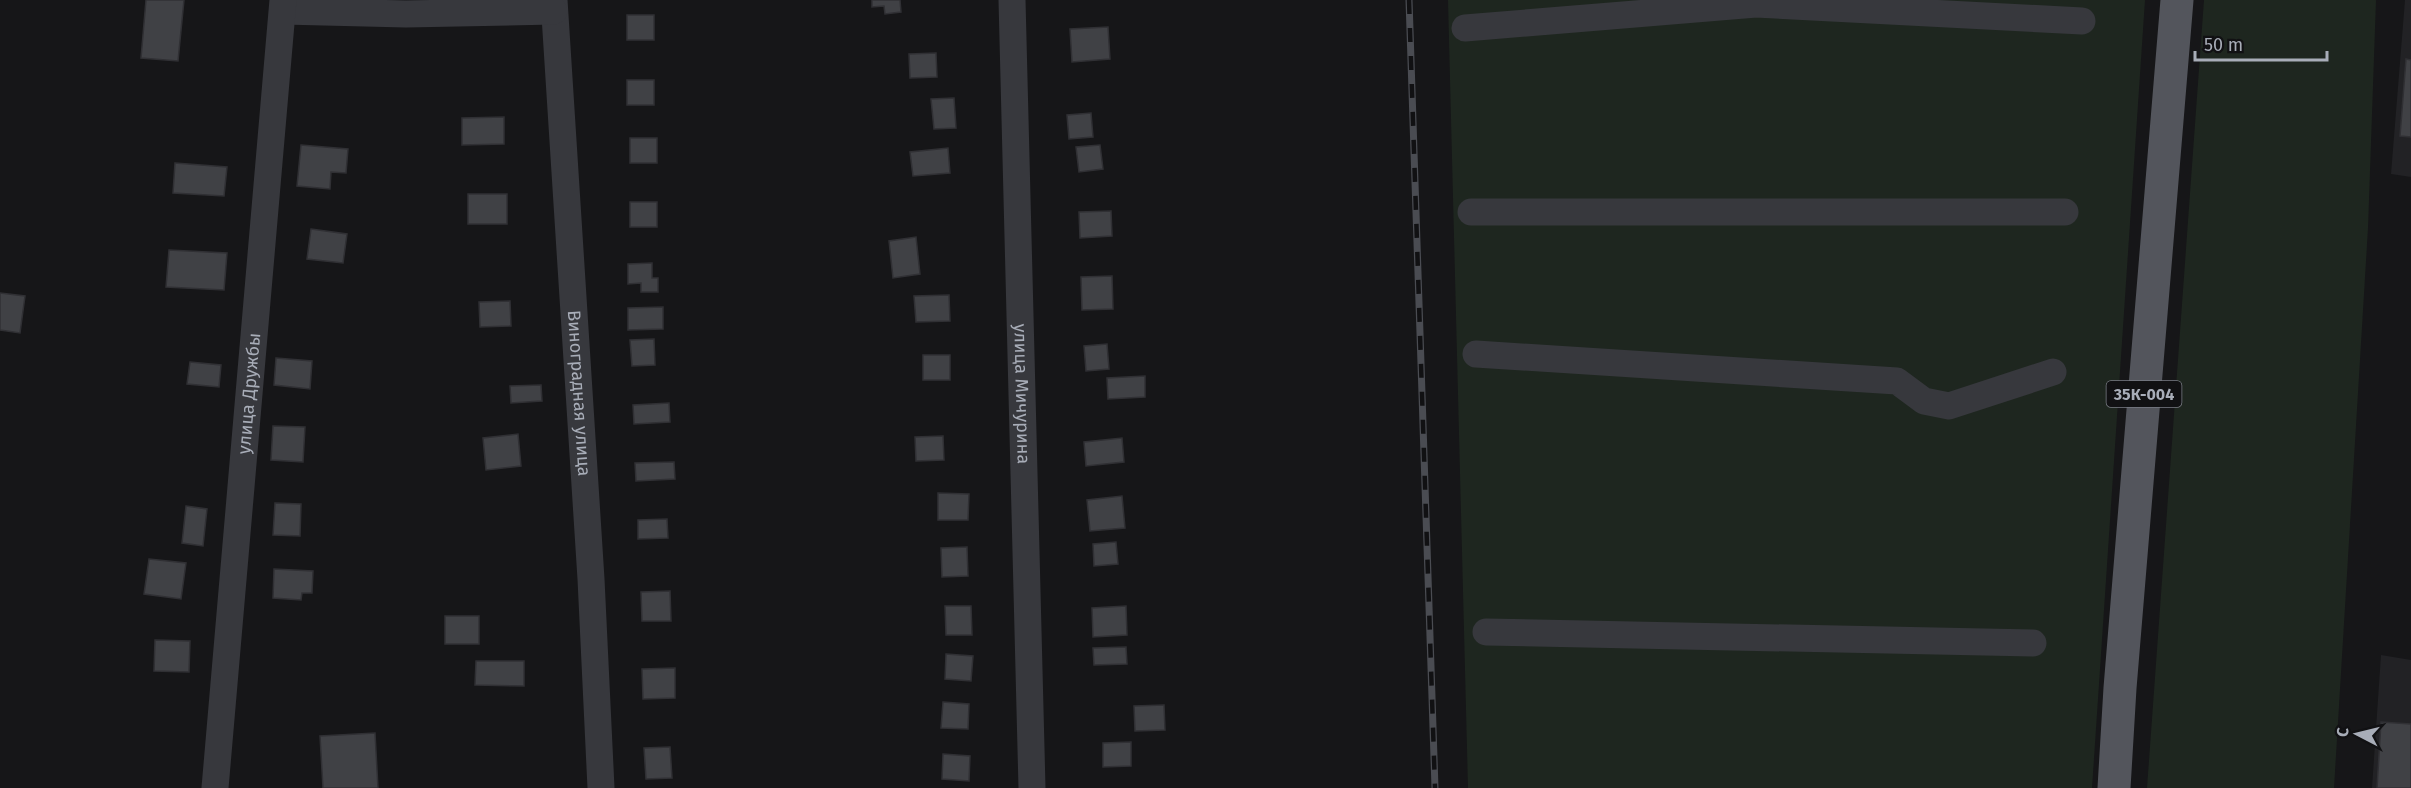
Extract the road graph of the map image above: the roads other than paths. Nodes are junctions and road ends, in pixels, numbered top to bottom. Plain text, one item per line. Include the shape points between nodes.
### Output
1 (1012, 0) edge
2 (2177, 0) edge
3 (554, 5) edge
4 (283, 6) edge
5 (2082, 21) dead end
6 (1465, 28) dead end
7 (1471, 212) dead end
8 (2064, 212) dead end
9 (1476, 354) dead end
10 (2053, 372) dead end
11 (1486, 632) dead end
12 (2033, 643) dead end
13 (216, 788) edge
14 (601, 788) edge
15 (1032, 788) edge
16 (2114, 788) edge

1 - 15 street, улица Мичурина
2 - 16 main road, 35К-004
3 - 4 street via 406,14
3 - 14 street, Виноградная улица
4 - 13 street, улица Дружбы
5 - 6 street via 1756,4
7 - 8 street
9 - 10 street via 1897,381 1924,401 1948,406
11 - 12 street

